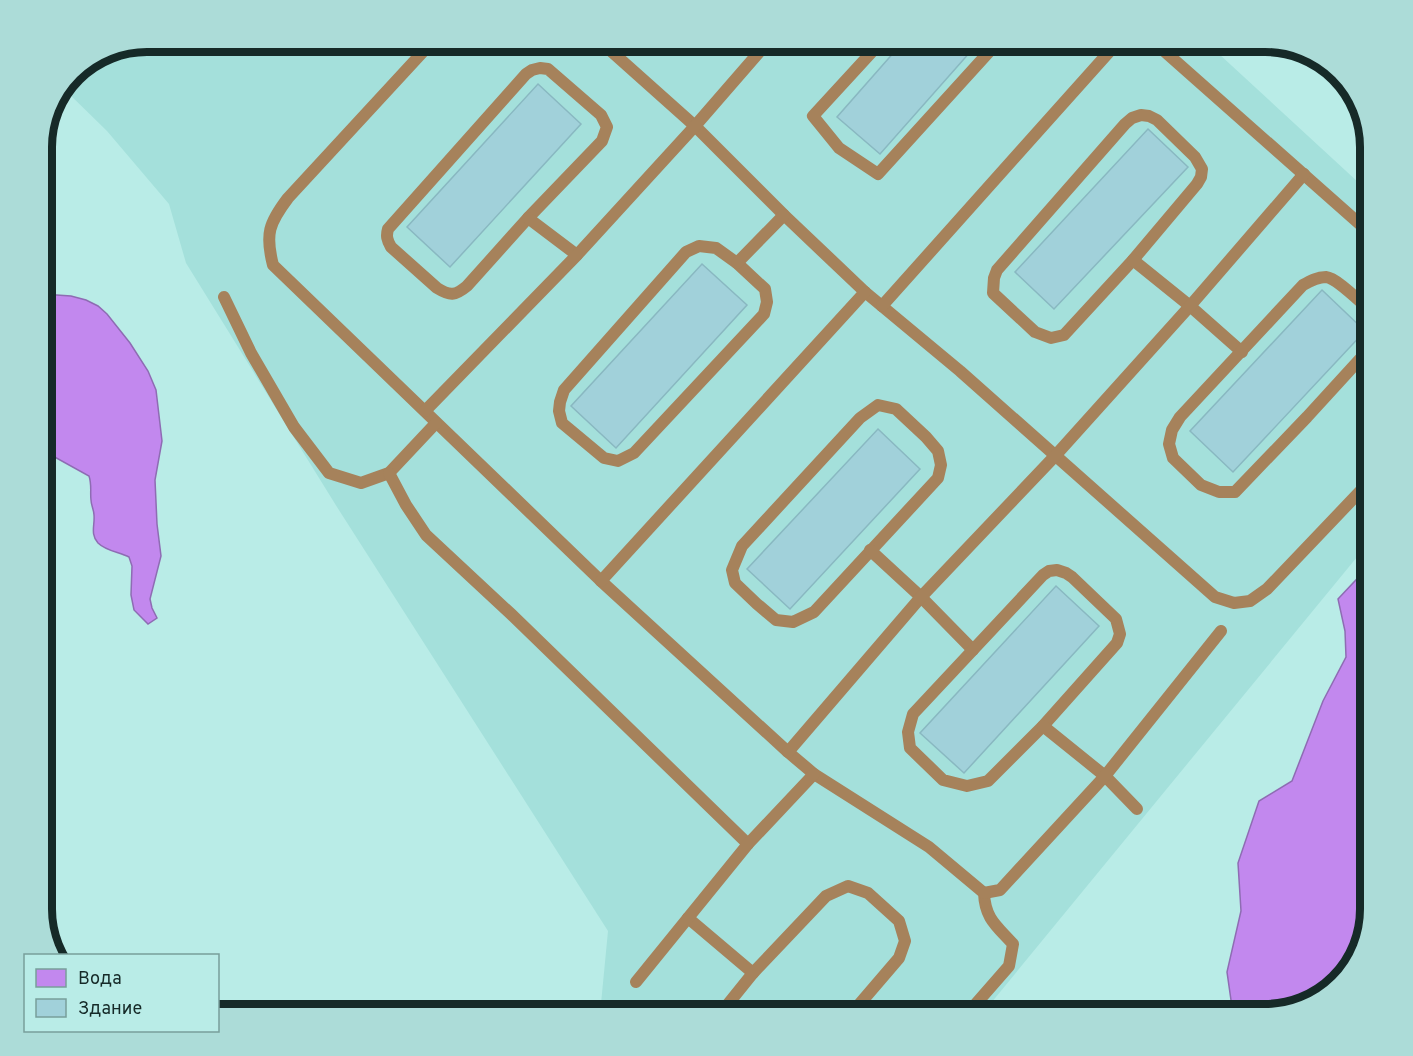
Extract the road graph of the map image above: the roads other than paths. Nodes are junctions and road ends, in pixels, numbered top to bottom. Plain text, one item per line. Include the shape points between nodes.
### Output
1 (423, 52) edge
2 (614, 52) edge
3 (759, 52) edge
4 (872, 52) edge
5 (989, 52) edge
6 (1109, 52) edge
7 (1165, 52) edge
8 (695, 126) junction
9 (1304, 174) junction
10 (784, 215) junction
11 (528, 218) junction
12 (1360, 224) edge
13 (577, 255) junction
14 (1133, 260) junction
15 (737, 263) junction
16 (865, 292) junction
17 (224, 297) dead end
18 (1360, 302) edge
19 (882, 306) junction
20 (1190, 306) junction
21 (1242, 352) junction
22 (1360, 359) edge
23 (425, 411) junction
24 (436, 423) junction
25 (1055, 456) junction
26 (389, 473) junction
27 (1360, 492) edge
28 (870, 550) junction
29 (601, 581) junction
30 (921, 597) junction
31 (1221, 631) dead end
32 (973, 650) junction
33 (1043, 726) junction
34 (788, 752) junction
35 (814, 774) junction
36 (1105, 776) junction
37 (1137, 809) dead end
38 (748, 844) junction
39 (984, 893) junction
40 (688, 918) junction
41 (753, 973) junction
42 (636, 982) dead end
43 (728, 1004) edge
44 (860, 1004) edge
45 (976, 1004) edge

1 - 23 lane via 275,214 268,247 273,265
2 - 8 lane
3 - 8 lane
4 - 5 lane via 813,116 839,148 878,174
6 - 19 lane
7 - 9 lane
8 - 10 lane
8 - 13 lane
9 - 12 lane
9 - 20 lane
10 - 15 lane
10 - 16 lane
11 - 11 lane via 467,286 453,294 437,288 391,247 386,235 526,74 540,68 548,69 601,114 607,127 602,141
11 - 13 lane
13 - 23 lane
14 - 14 lane via 1064,335 1051,339 1035,333 993,293 997,270 1125,124 1141,115 1156,120 1195,157 1202,169 1197,184
14 - 20 lane
15 - 15 lane via 716,248 699,246 686,252 564,390 559,411 562,423 604,458 618,461 634,453 764,314 765,289
16 - 19 lane
16 - 29 lane
17 - 26 lane via 294,427 329,473 361,483
18 - 21 lane via 1336,281 1327,277 1315,279 1303,285
19 - 25 lane
20 - 21 lane
20 - 25 lane
21 - 22 lane via 1180,417 1169,444 1173,458 1201,485 1219,492 1234,492
23 - 24 lane
24 - 26 lane
24 - 29 lane
25 - 27 lane via 1215,597 1234,603 1251,601 1267,589
25 - 30 lane
26 - 38 lane via 426,535
28 - 28 lane via 814,612 792,622 776,620 757,604 735,583 732,570 742,546 860,418 878,405 896,409 926,437 942,465 938,478
28 - 30 lane
29 - 34 lane
30 - 32 lane
30 - 34 lane
31 - 36 lane
32 - 33 lane via 913,714 908,732 910,748 943,780 967,786 988,781
32 - 33 lane via 1050,571 1072,577 1116,619 1120,634 1117,643
33 - 36 lane
34 - 35 lane
35 - 38 lane
35 - 39 lane via 929,847
36 - 37 lane
36 - 39 lane via 999,890
38 - 40 lane
39 - 45 lane via 988,916 1013,944 1009,966
40 - 41 lane
40 - 42 lane
41 - 43 lane
41 - 44 lane via 826,896 848,886 868,893 899,921 905,941 899,958

